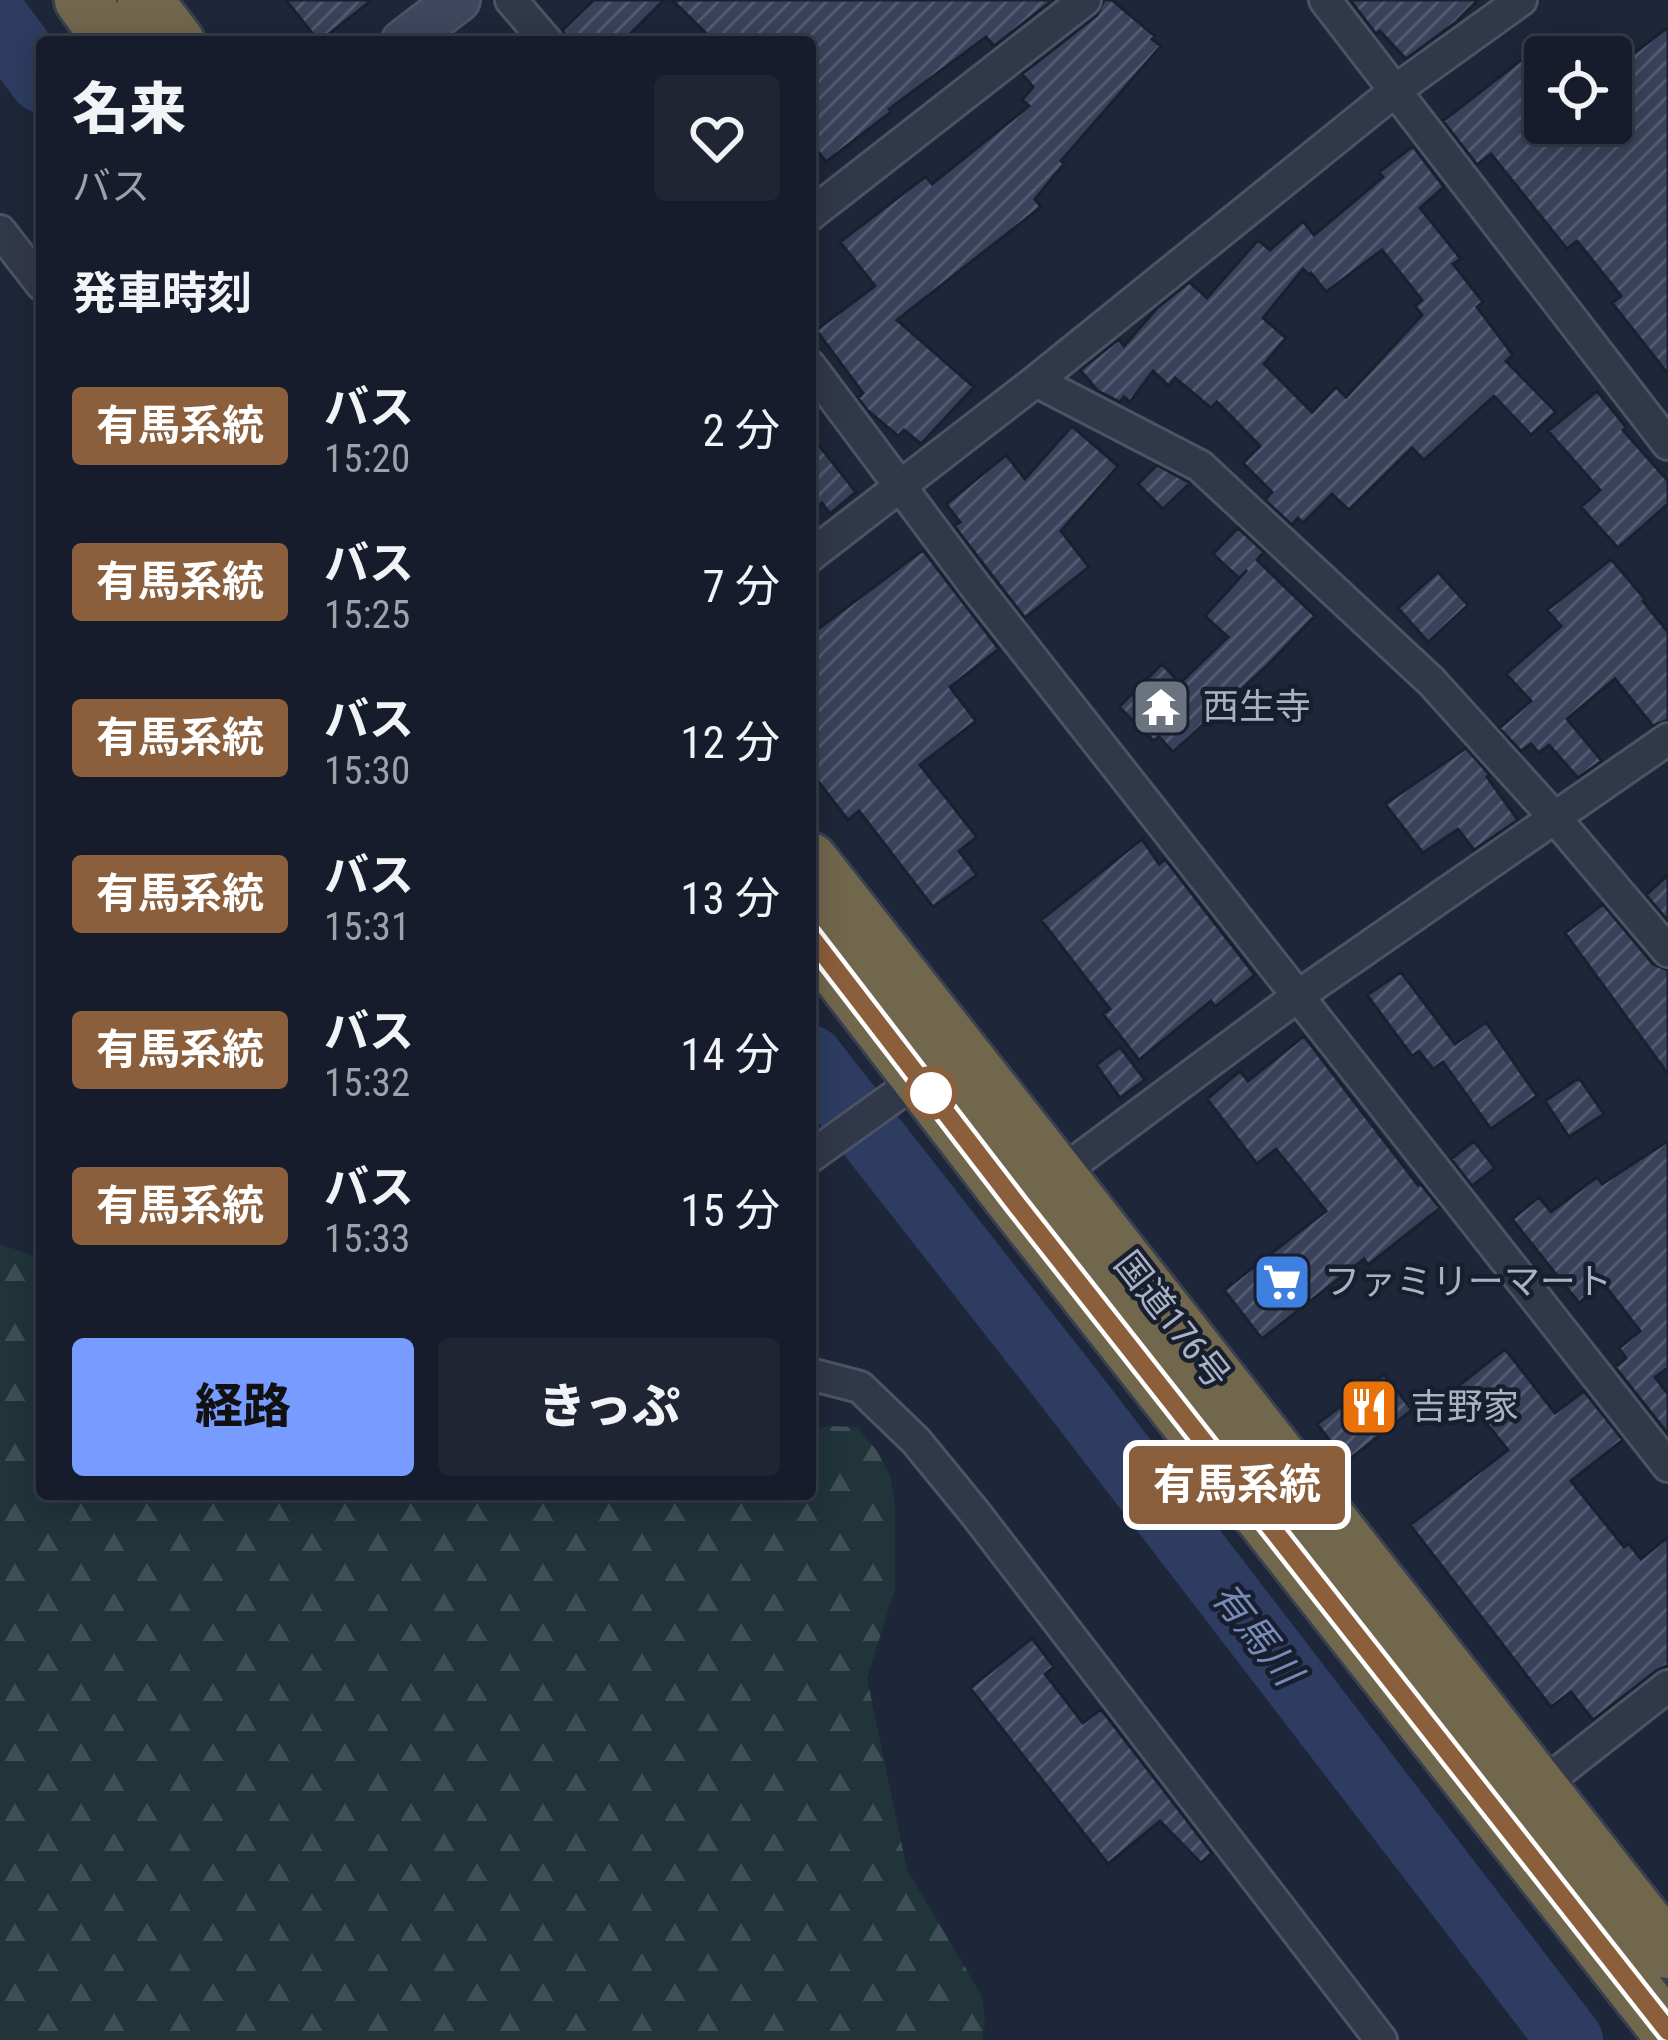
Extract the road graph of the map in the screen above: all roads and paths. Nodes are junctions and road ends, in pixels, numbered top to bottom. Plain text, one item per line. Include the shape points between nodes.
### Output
1 (82, 0) edge
2 (145, 0) edge
3 (458, 0) edge
4 (511, 0) edge
5 (1085, 0) edge
6 (1324, 0) edge
7 (1521, 0) edge
8 (109, 36) edge
9 (172, 36) edge
10 (411, 36) edge
11 (542, 36) edge
12 (1396, 89) junction
13 (816, 210) edge
14 (0, 230) edge
15 (36, 276) edge
16 (816, 374) edge
17 (1036, 381) junction
18 (1668, 444) edge
19 (898, 486) junction
20 (816, 551) edge
21 (1668, 739) edge
22 (1555, 818) junction
23 (816, 869) edge
24 (816, 946) edge
25 (1668, 951) edge
26 (1298, 996) junction
27 (906, 1089) junction
28 (816, 1153) edge
29 (1038, 1190) junction
30 (816, 1376) edge
31 (1668, 1466) edge
32 (1668, 1686) edge
33 (1541, 1786) junction
34 (1668, 1951) edge
35 (1668, 2031) edge
36 (1381, 2040) edge

1 - 8 highway
2 - 9 highway
3 - 10 street
4 - 11 street
5 - 13 street
6 - 12 street
7 - 12 street
12 - 17 street
12 - 18 street
14 - 15 street
16 - 19 street
17 - 19 street
17 - 22 street via 1200,466 1431,681
19 - 20 street
19 - 26 street
21 - 22 street
22 - 25 street
22 - 26 street
23 - 29 highway, 国道176号
24 - 27 highway, 国道176号
26 - 29 street
26 - 31 street
27 - 28 street
27 - 29 highway, 国道176号
29 - 33 highway, 国道176号 via 1196,1348
29 - 35 highway, 国道176号
30 - 36 street via 860,1387 916,1441
32 - 33 street
33 - 34 highway, 国道176号

